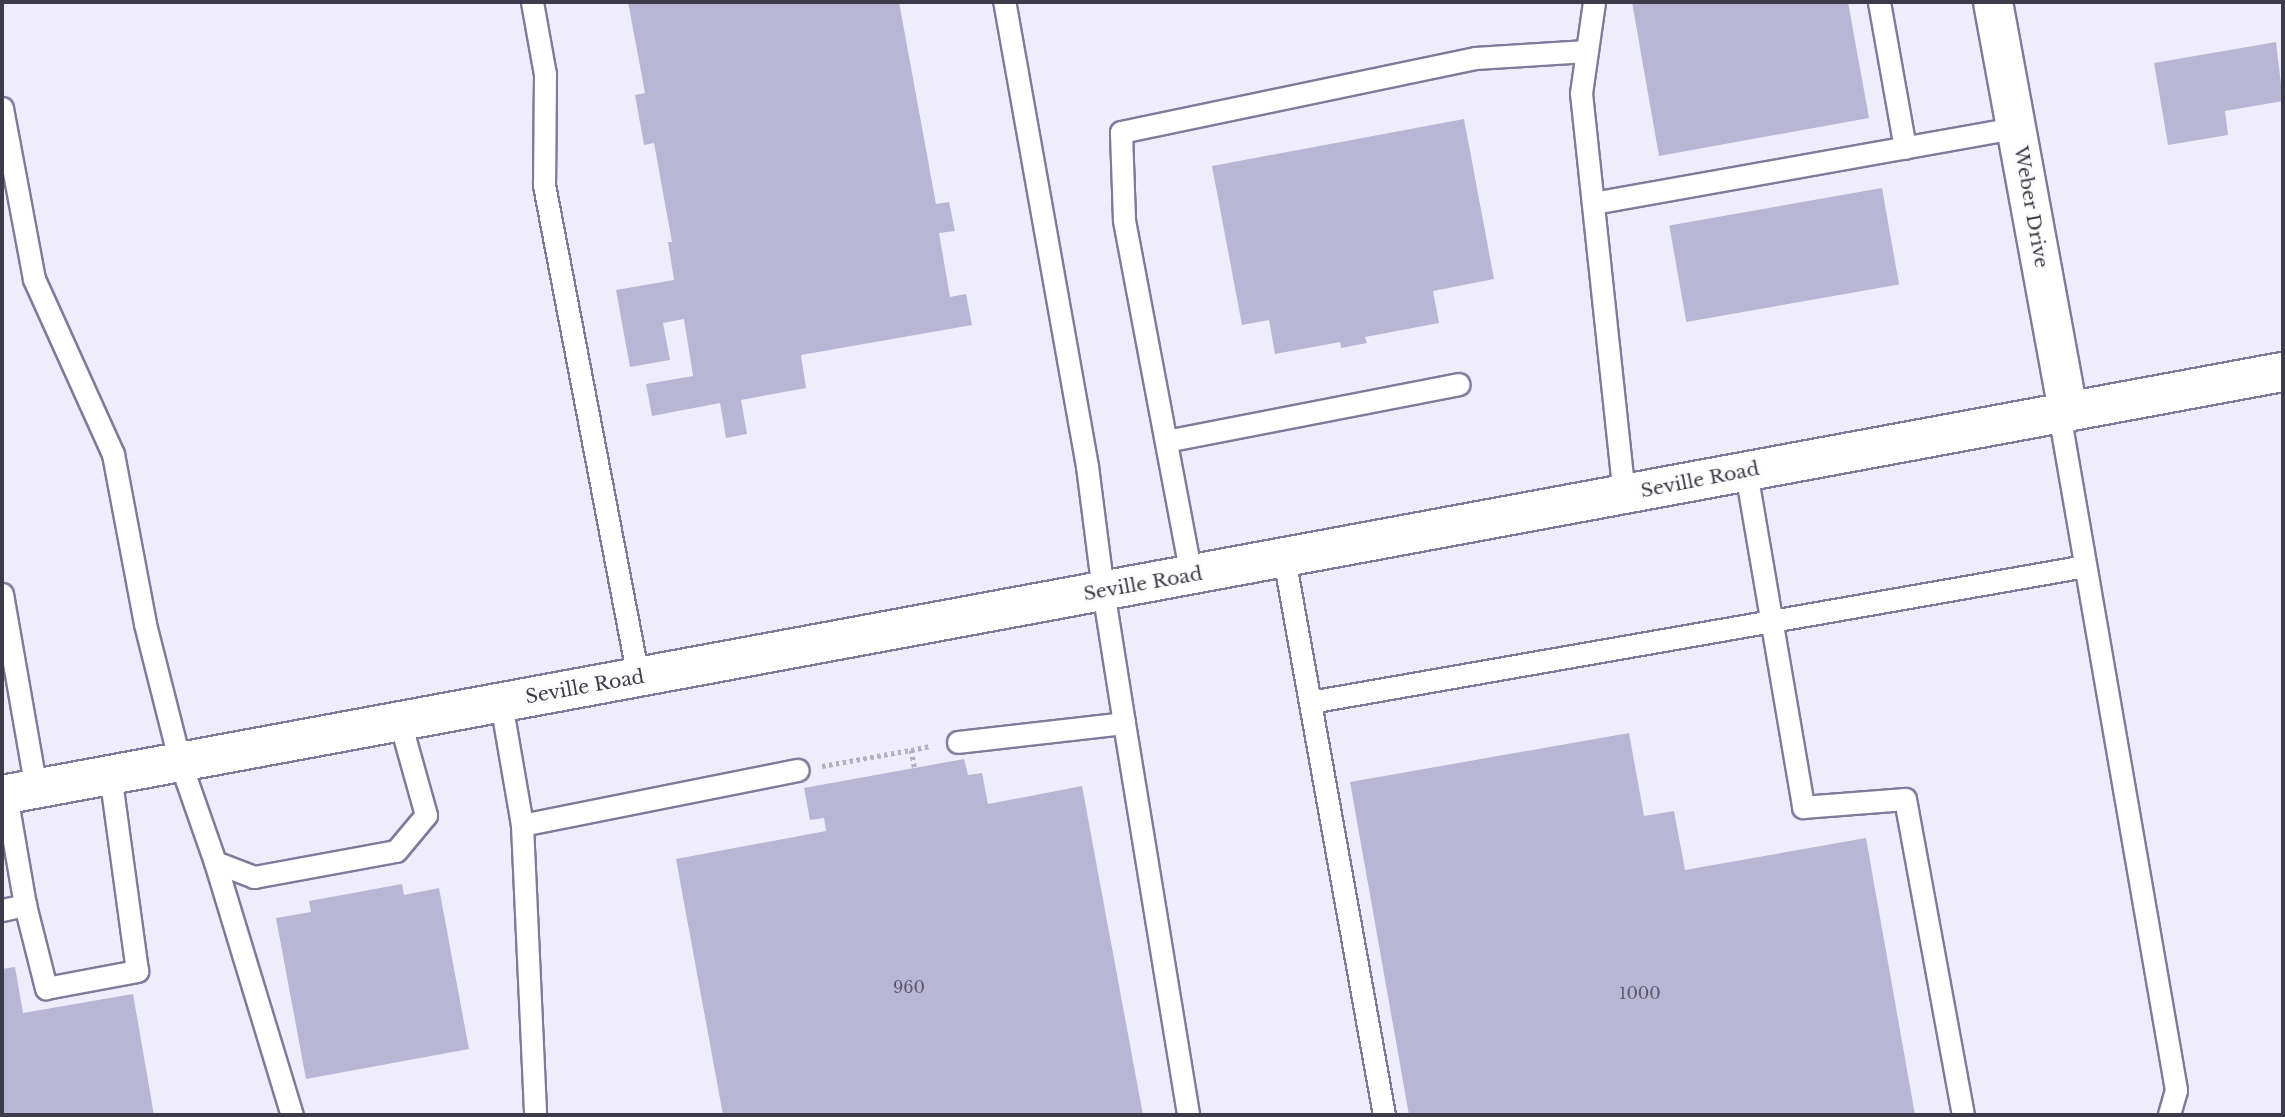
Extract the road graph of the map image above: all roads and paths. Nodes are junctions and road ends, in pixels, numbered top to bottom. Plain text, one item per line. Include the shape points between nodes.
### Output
1 (532, 2) edge
2 (1004, 2) edge
3 (1594, 2) edge
4 (1879, 2) edge
5 (1993, 2) edge
6 (1587, 51) junction
7 (2, 108) edge
8 (2016, 128) junction
9 (1905, 148) junction
10 (1593, 203) junction
11 (2283, 372) edge
12 (1459, 384) dead end
13 (2063, 413) junction
14 (1166, 441) junction
15 (1746, 471) junction
16 (1624, 494) junction
17 (1284, 558) junction
18 (2085, 566) junction
19 (1191, 575) junction
20 (1102, 591) junction
21 (2, 594) edge
22 (1769, 620) junction
23 (7, 658) edge
24 (638, 677) junction
25 (1310, 702) junction
26 (501, 703) junction
27 (400, 722) junction
28 (1124, 723) junction
29 (958, 741) dead end
30 (911, 750) dead end
31 (180, 762) junction
32 (798, 770) joint
33 (110, 775) junction
34 (15, 793) edge
35 (522, 825) junction
36 (215, 862) junction
37 (25, 905) junction
38 (2, 910) edge
39 (292, 1115) edge
40 (535, 1115) edge
41 (1188, 1115) edge
42 (1384, 1115) edge
43 (1963, 1115) edge
44 (2169, 1115) edge

1 - 24 lane via 545,74 544,185
2 - 20 lane via 1087,466
3 - 6 lane
4 - 9 lane
5 - 8 street, Weber Drive
6 - 10 lane via 1581,93
6 - 14 lane via 1475,58 1121,132 1124,219
7 - 31 lane via 34,279 113,454 145,624
8 - 9 lane
8 - 13 street, Weber Drive
9 - 10 lane
10 - 16 lane
11 - 13 street, Seville Road
12 - 14 lane
13 - 15 street, Seville Road
13 - 18 lane
14 - 19 lane
15 - 16 street, Seville Road
15 - 22 lane
16 - 17 street, Seville Road
17 - 19 street, Seville Road
17 - 25 lane
18 - 22 lane
18 - 44 lane via 2176,1090
19 - 20 street, Seville Road
20 - 24 street, Seville Road
20 - 28 lane
21 - 23 lane
22 - 25 lane
22 - 43 lane via 1803,807 1905,799
23 - 34 lane
24 - 26 street, Seville Road
25 - 42 lane
26 - 27 street, Seville Road
26 - 35 lane
27 - 31 street, Seville Road
27 - 36 lane via 426,815 396,851 254,877
28 - 29 lane
28 - 41 lane
30 - 32 path
31 - 33 street, Seville Road
31 - 36 lane
32 - 35 lane
33 - 34 street, Seville Road
33 - 37 lane via 137,971 46,988
34 - 37 lane
35 - 40 lane
36 - 39 lane
37 - 38 lane

